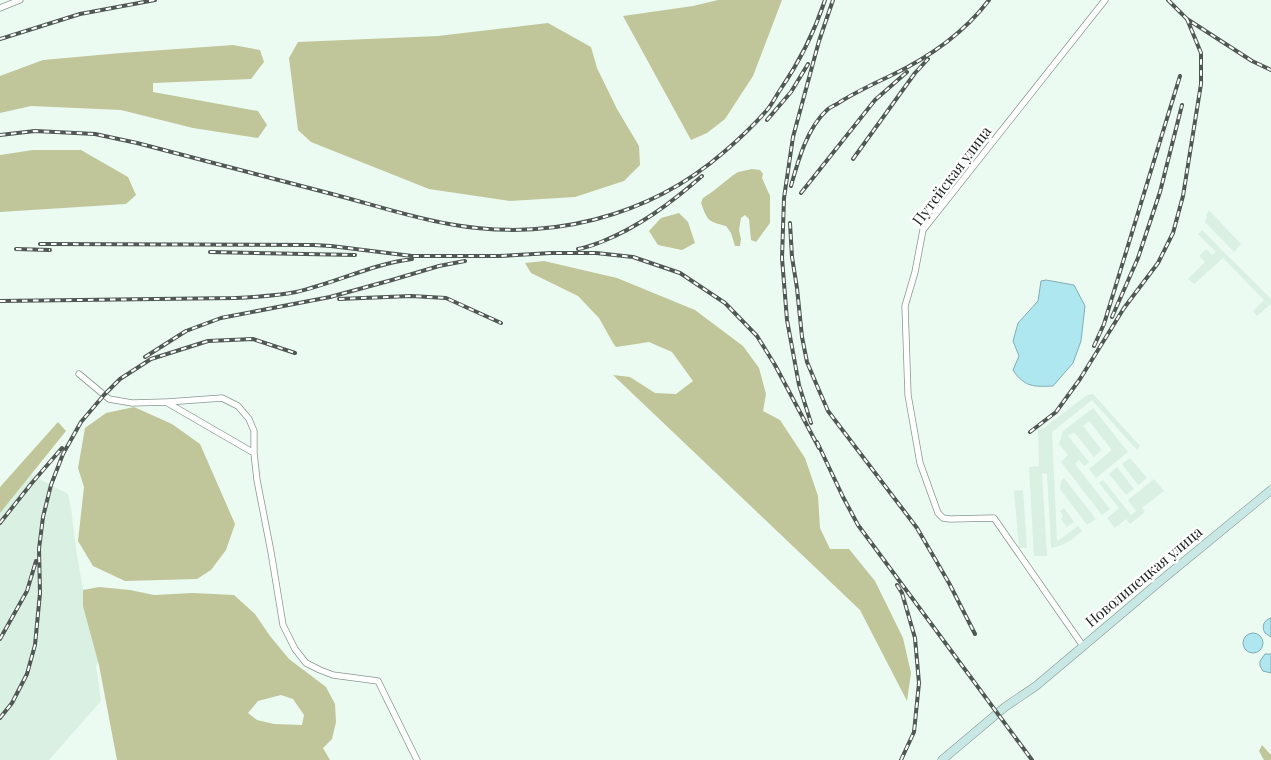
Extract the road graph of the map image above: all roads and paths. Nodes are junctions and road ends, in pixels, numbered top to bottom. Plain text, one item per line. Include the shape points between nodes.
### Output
1 (20, 0) edge
2 (1105, 0) edge
3 (0, 8) edge
4 (79, 374) dead end
5 (166, 402) junction
6 (254, 453) junction
7 (1271, 490) edge
8 (1082, 646) junction
9 (417, 760) edge
10 (942, 760) edge

1 - 3 street
2 - 8 street, Путейская улица via 923,230 905,306 908,395 920,463 938,514 950,519 994,518
4 - 5 street via 109,399 132,403
5 - 6 street
5 - 6 street via 222,398 238,406 254,431
6 - 9 street via 283,625 295,650 306,663 333,675 378,681
7 - 8 street, Новолипецкая улица
8 - 10 street, Новолипецкая улица

